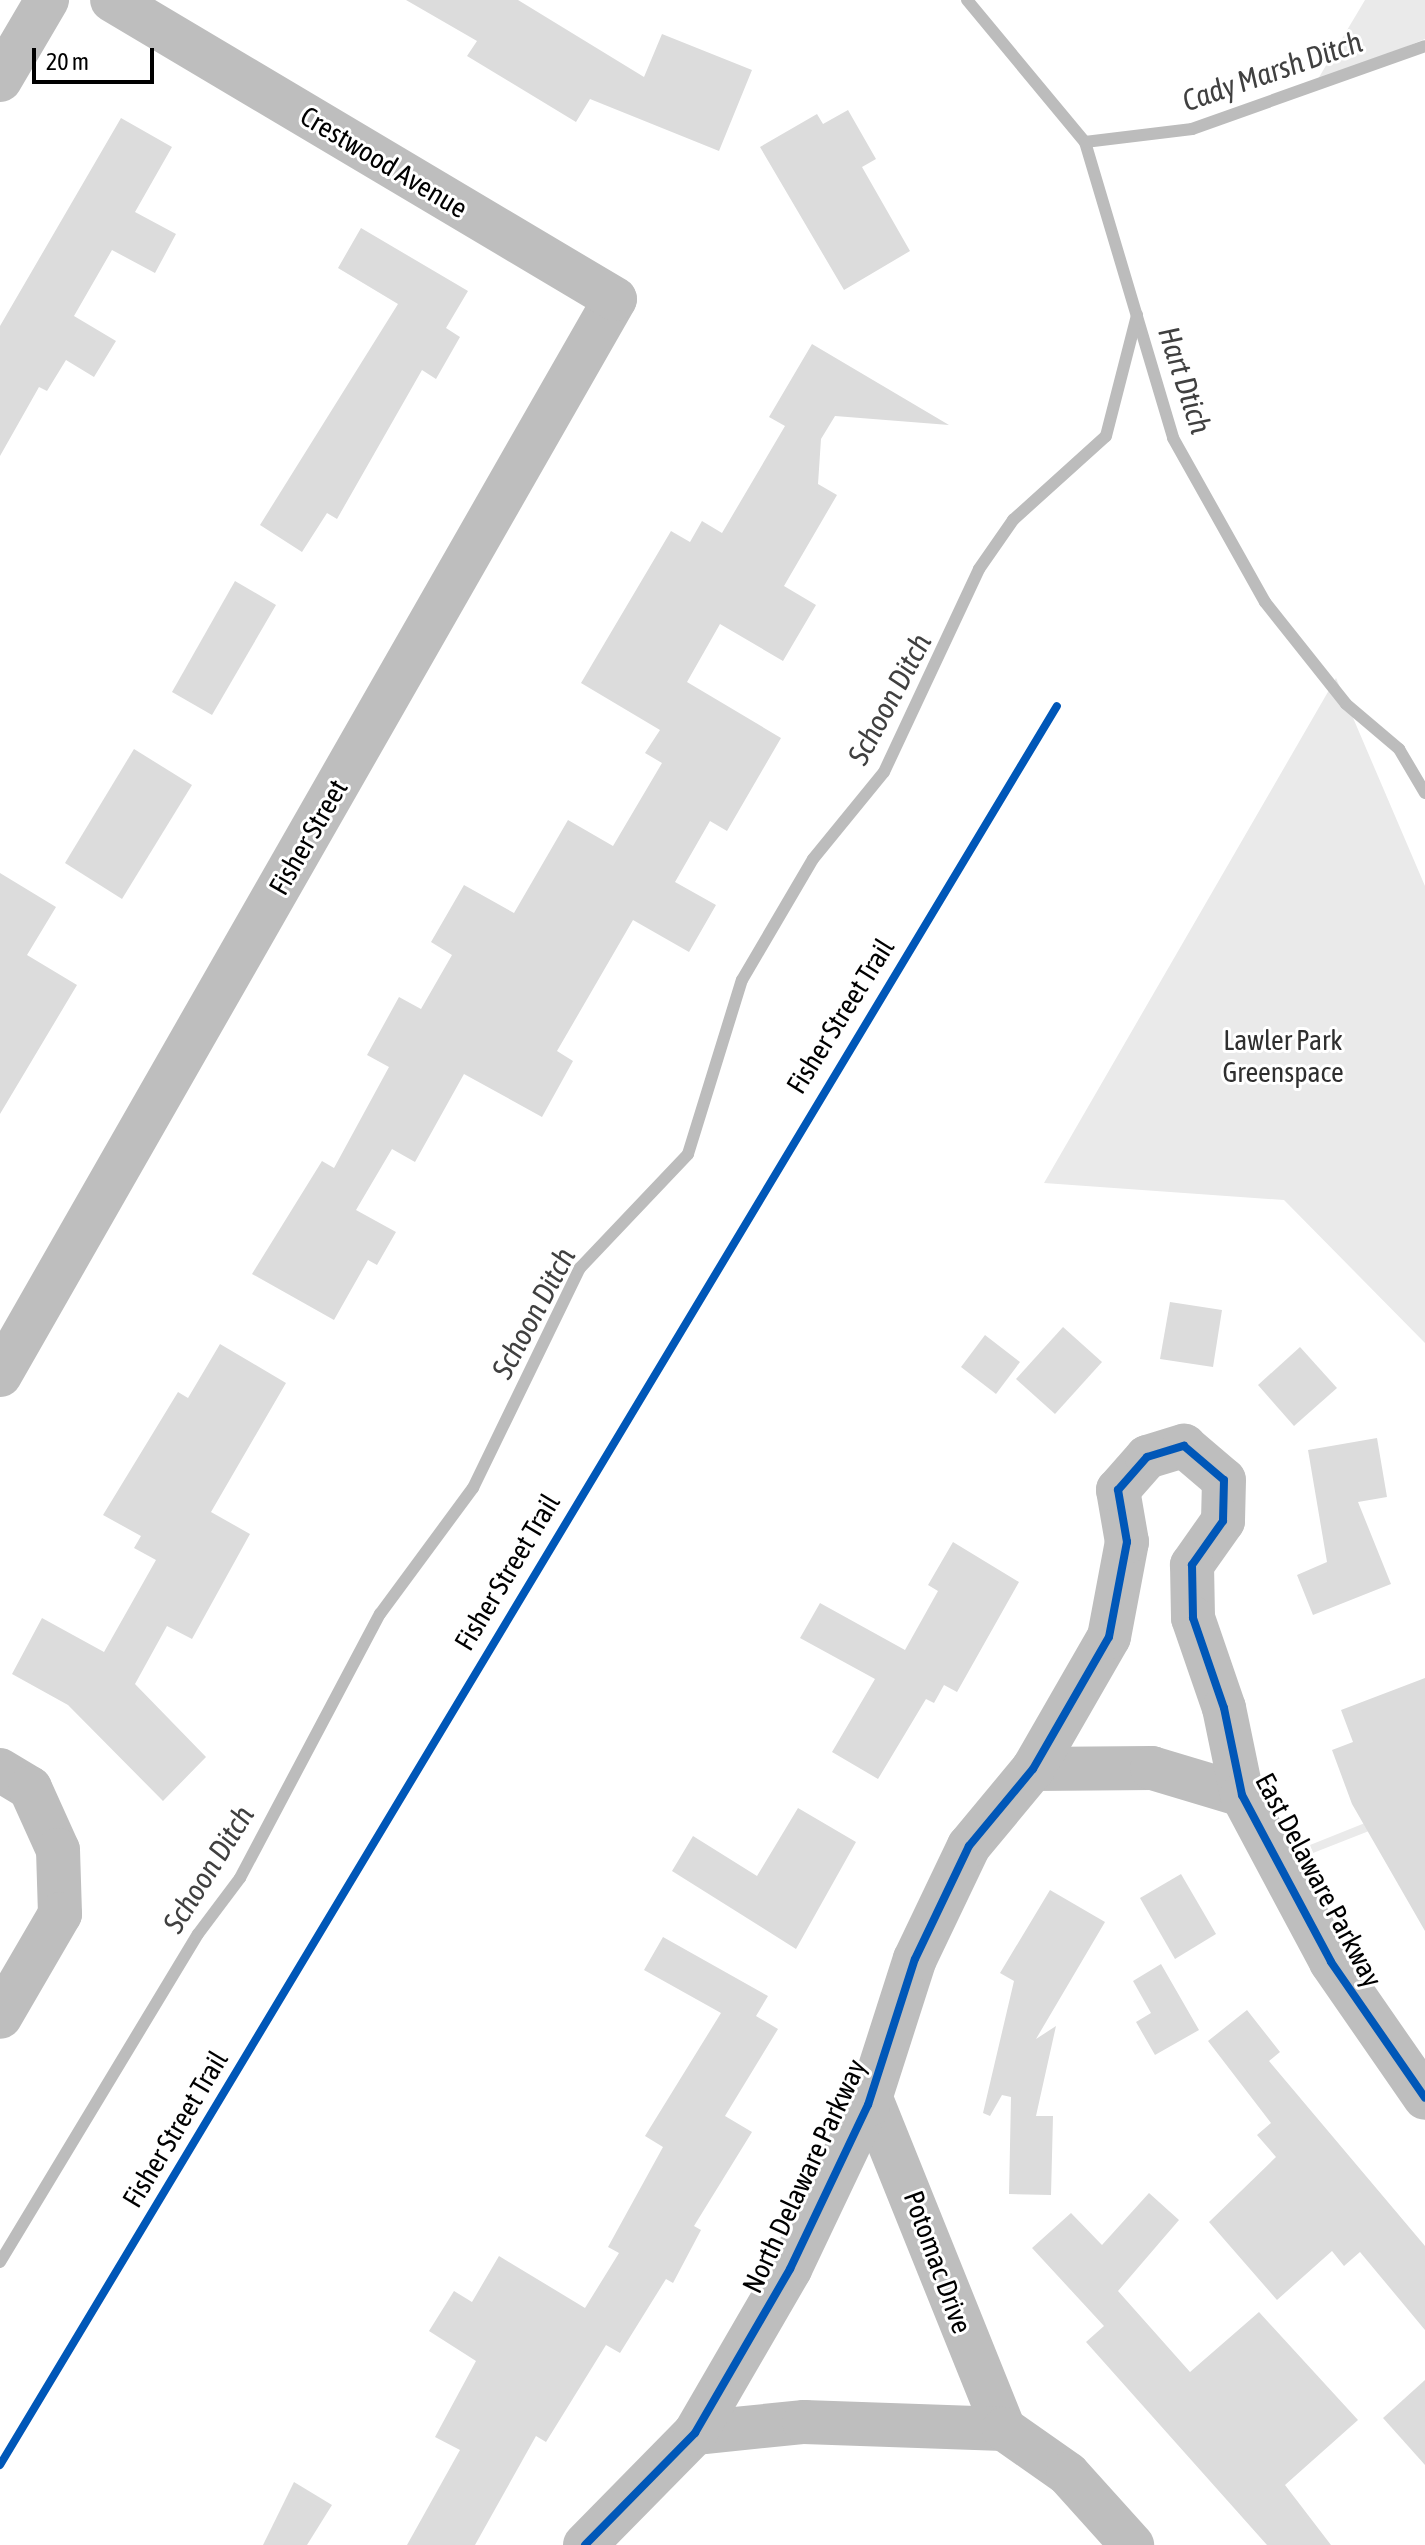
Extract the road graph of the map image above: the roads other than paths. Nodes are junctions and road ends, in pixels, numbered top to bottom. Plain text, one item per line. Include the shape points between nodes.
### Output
1 (47, 0) edge
2 (112, 0) edge
3 (0, 80) edge
4 (615, 299) joint
5 (0, 1375) edge
6 (1118, 1490) joint
7 (1033, 1769) junction
8 (0, 1770) edge
9 (1242, 1795) junction
10 (0, 2017) edge
11 (870, 2096) junction
12 (1425, 2098) edge
13 (1004, 2429) junction
14 (695, 2433) junction
15 (585, 2545) edge
16 (1132, 2545) edge

1 - 3 street
2 - 4 street, Crestwood Avenue
4 - 5 street, Fisher Street
6 - 7 street, North Delaware Parkway via 1127,1542 1109,1637
6 - 9 street, East Delaware Parkway via 1147,1457 1184,1446 1224,1480 1223,1521 1192,1565 1193,1618 1224,1708
7 - 9 street, East Delaware Parkway via 1152,1768
7 - 11 street, North Delaware Parkway via 969,1846 915,1959
8 - 10 street via 30,1788 58,1850 60,1914
9 - 12 street, East Delaware Parkway via 1331,1962
11 - 13 street, Potomac Drive
11 - 14 street, North Delaware Parkway via 790,2269
13 - 14 street via 804,2422
13 - 16 street via 1068,2474
14 - 15 street, North Delaware Parkway

